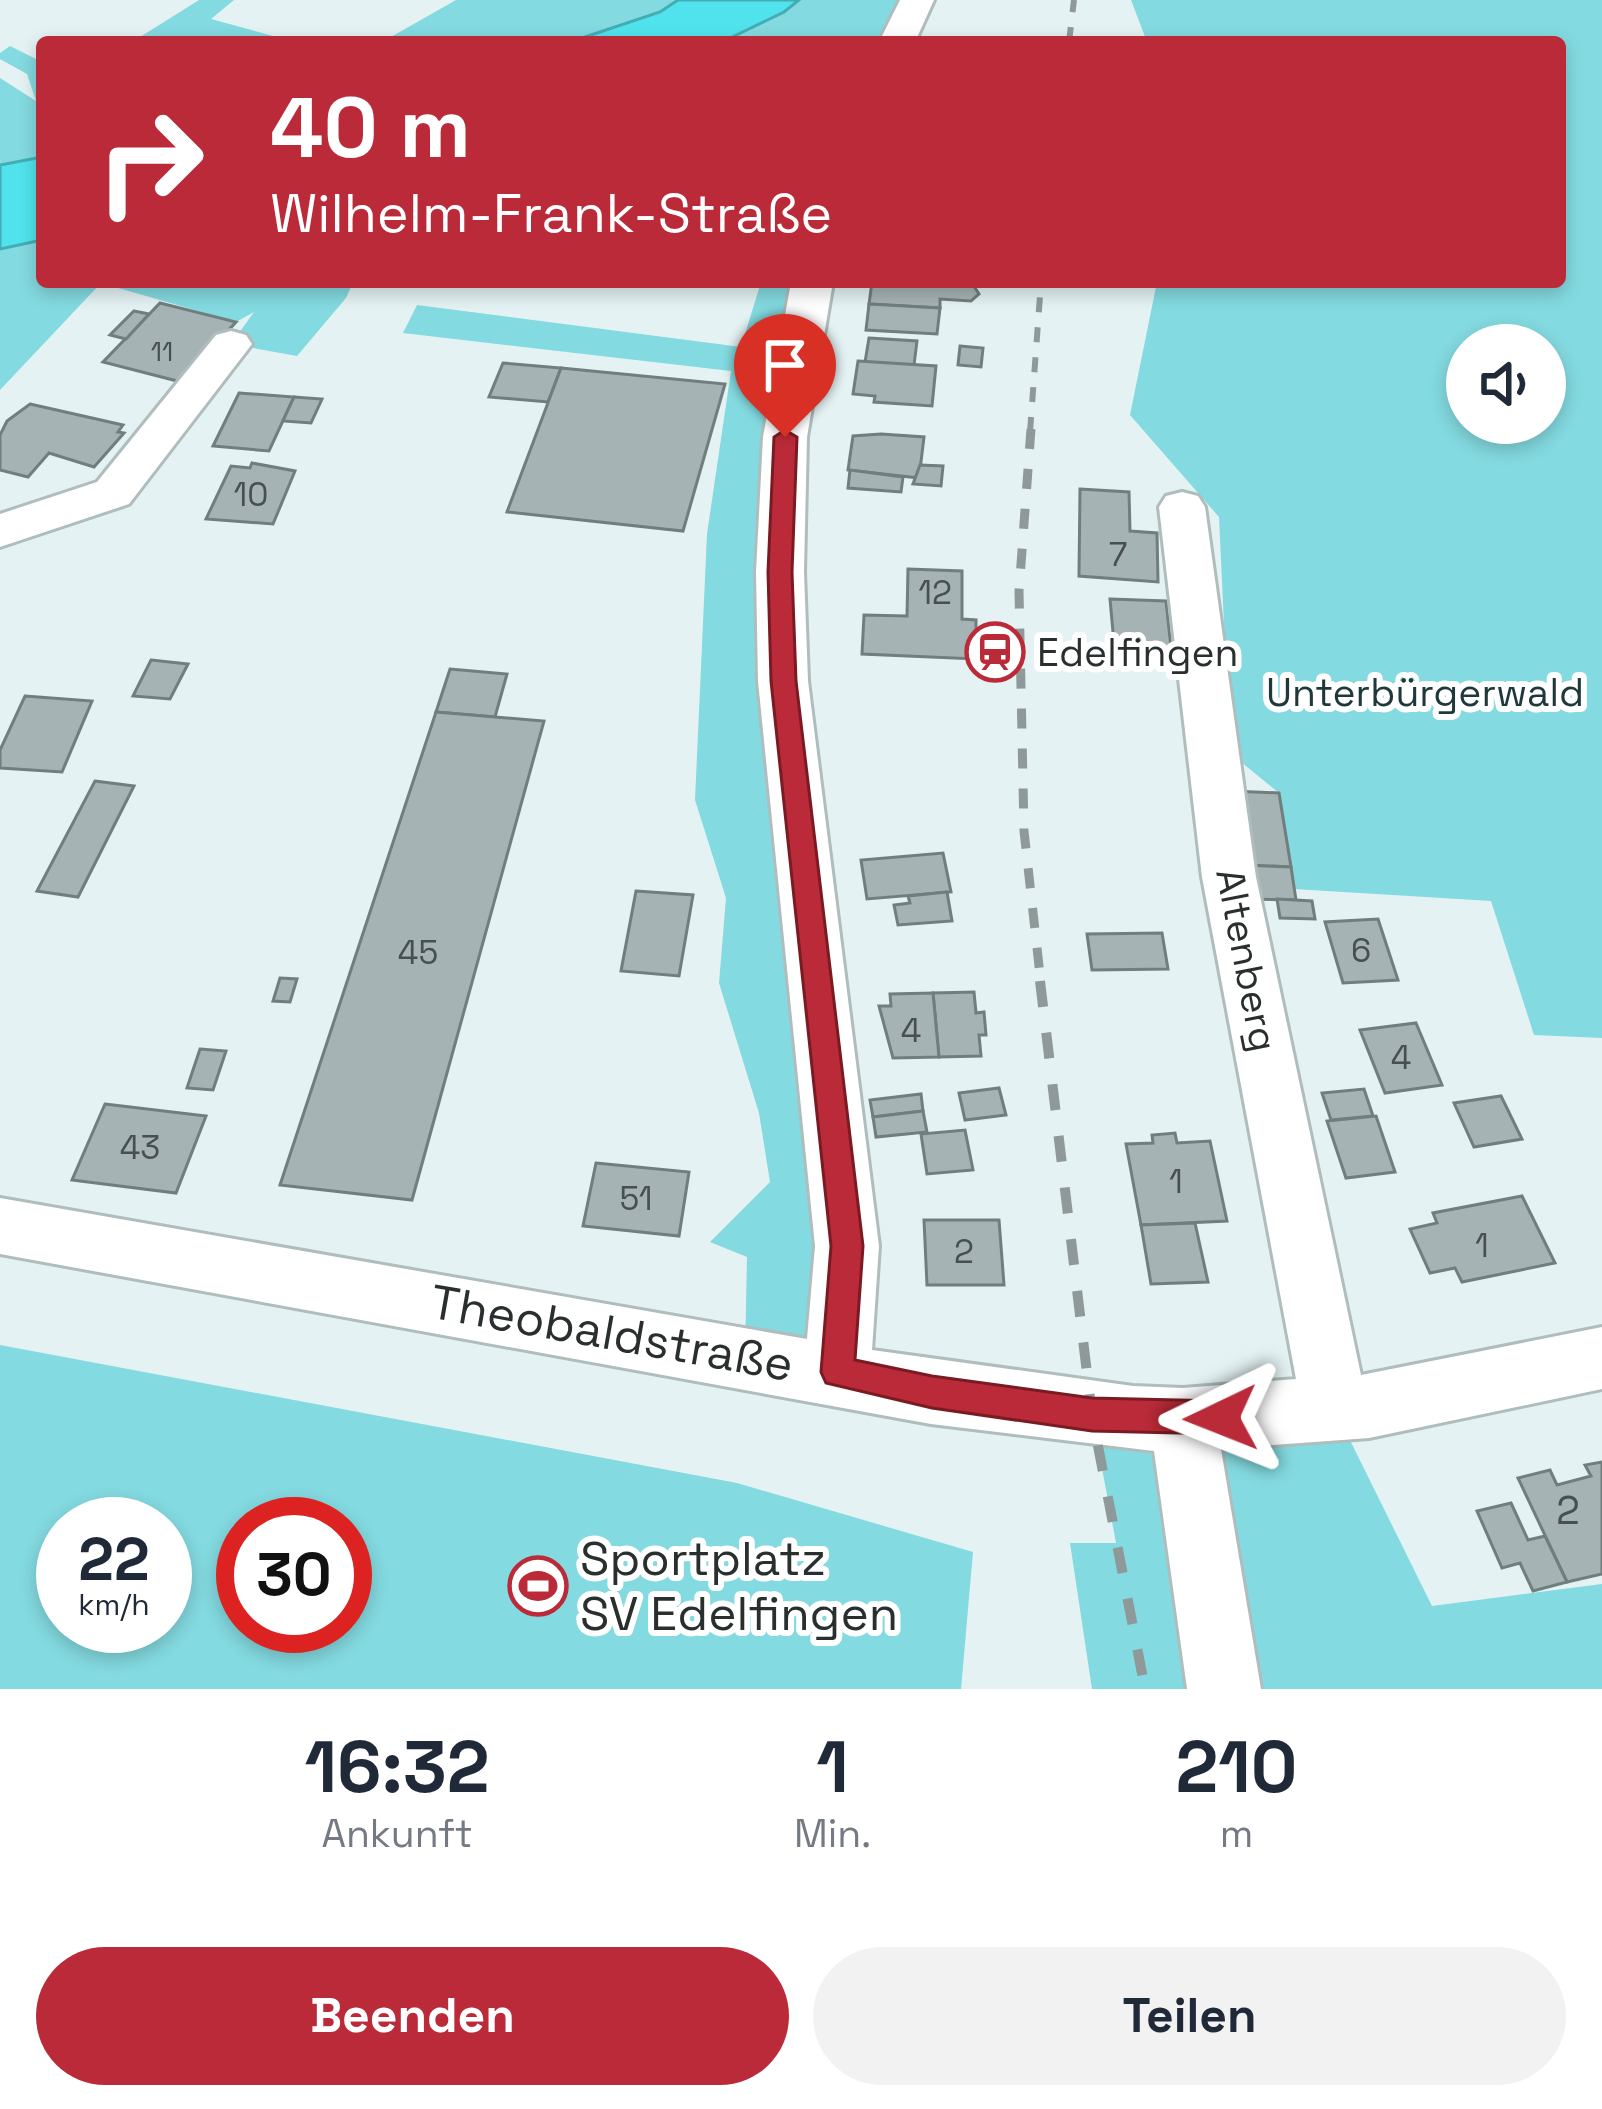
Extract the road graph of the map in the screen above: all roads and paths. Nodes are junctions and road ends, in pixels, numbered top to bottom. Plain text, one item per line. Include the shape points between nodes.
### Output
1 (917, 0) edge
2 (900, 36) edge
3 (811, 288) edge
4 (231, 344) dead end
5 (1181, 507) dead end
6 (0, 531) edge
7 (0, 1226) edge
8 (1602, 1358) edge
9 (838, 1372) junction
10 (1352, 1408) junction
11 (1183, 1420) junction
12 (1224, 1689) edge

1 - 2 street
3 - 9 street via 785,437 780,572 783,681 847,1246
4 - 6 street via 112,493
5 - 10 street, Altenberg via 1229,877
7 - 9 street, Theobaldstraße
8 - 10 street, Theobaldstraße
9 - 11 street, Theobaldstraße via 1092,1415
10 - 11 street, Theobaldstraße
11 - 12 street

